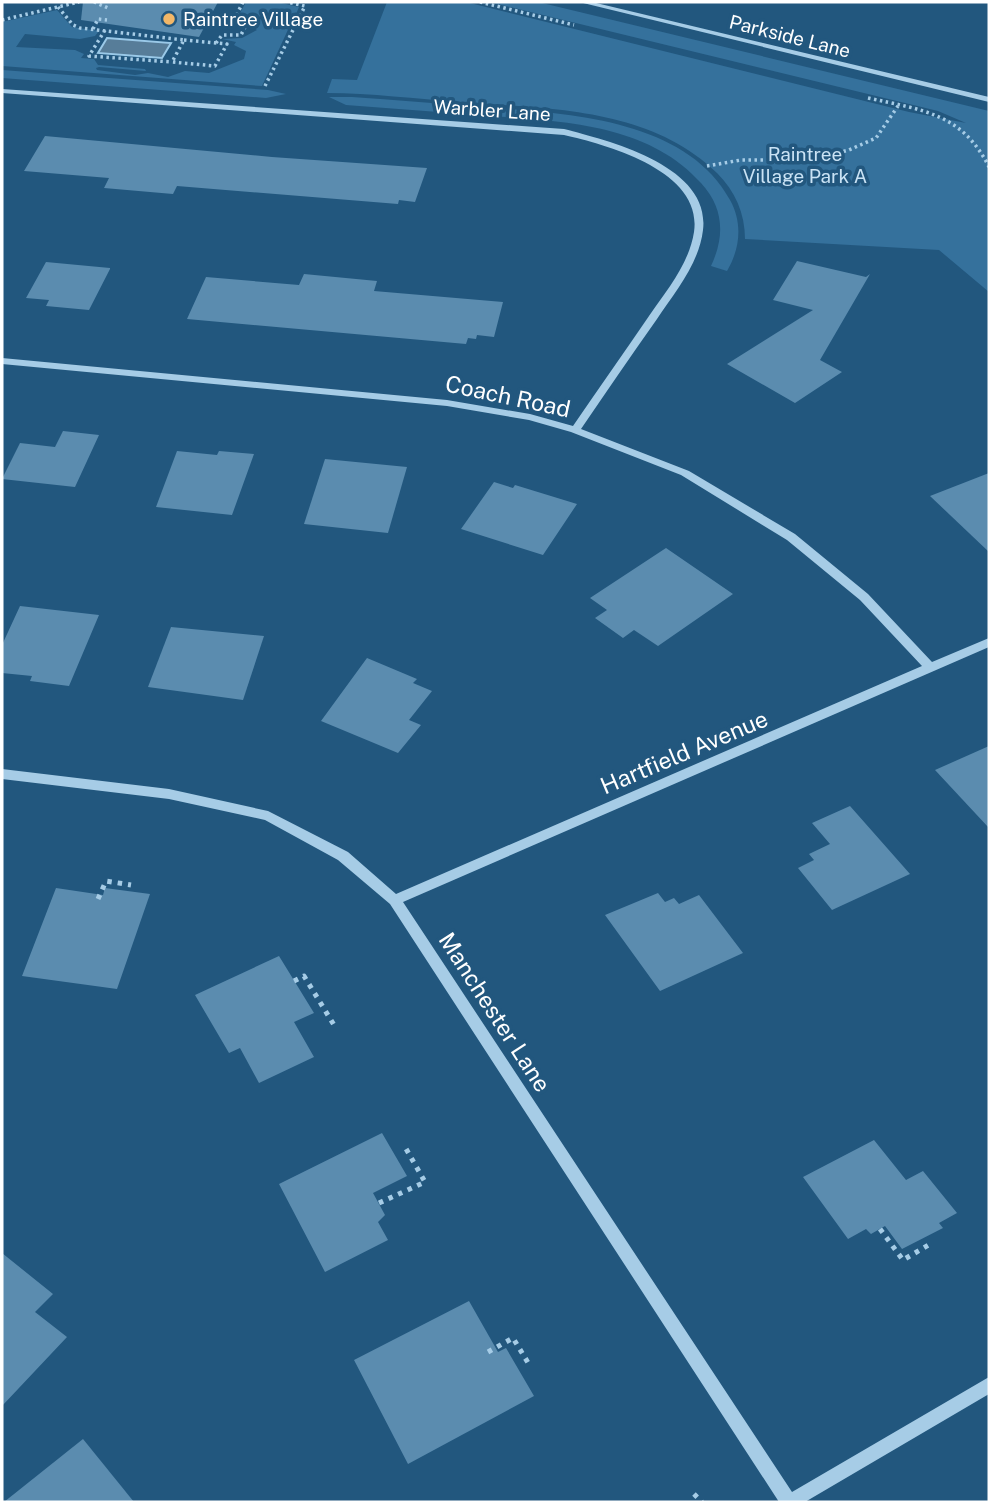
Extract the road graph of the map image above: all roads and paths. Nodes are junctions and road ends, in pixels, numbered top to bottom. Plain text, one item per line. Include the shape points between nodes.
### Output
1 (79, 2) edge
2 (94, 2) edge
3 (243, 2) edge
4 (287, 2) edge
5 (480, 2) edge
6 (583, 2) edge
7 (58, 7) junction
8 (108, 8) dead end
9 (236, 16) junction
10 (2, 20) edge
11 (107, 20) dead end
12 (298, 21) junction
13 (574, 25) dead end
14 (93, 29) junction
15 (105, 30) junction
16 (184, 40) junction
17 (216, 43) junction
18 (172, 62) junction
19 (265, 87) dead end
20 (2, 91) edge
21 (858, 96) dead end
22 (989, 100) edge
23 (898, 106) junction
24 (707, 166) dead end
25 (989, 167) edge
26 (2, 362) edge
27 (575, 430) junction
28 (989, 642) edge
29 (930, 668) junction
30 (2, 774) edge
31 (131, 885) dead end
32 (98, 899) dead end
33 (396, 900) junction
34 (295, 981) dead end
35 (334, 1025) dead end
36 (405, 1147) dead end
37 (379, 1203) dead end
38 (880, 1229) dead end
39 (932, 1243) dead end
40 (488, 1352) dead end
41 (530, 1366) dead end
42 (989, 1385) edge
43 (694, 1494) dead end
44 (702, 1502) edge
45 (789, 1502) edge

1 - 7 path
2 - 8 path
3 - 9 path
4 - 12 path via 305,6
5 - 13 path
6 - 22 street, Parkside Lane
7 - 10 path
7 - 14 path via 73,25
9 - 12 path
9 - 17 path via 234,21 247,23 241,35 222,35
11 - 14 path via 98,19
12 - 19 path
14 - 15 path
15 - 16 path
15 - 18 path via 89,56
16 - 17 path
16 - 18 path
17 - 18 path via 227,44 215,66
20 - 27 street, Warbler Lane via 564,132 642,156 669,174 691,197 699,221 695,247 682,274
21 - 23 path
23 - 24 path via 876,138 856,148 810,160 741,160
23 - 25 path via 954,121 980,144
26 - 27 street, Coach Road via 447,403
27 - 29 street, Coach Road via 685,473 791,537 864,597
28 - 29 street, Hartfield Avenue
29 - 33 street, Hartfield Avenue
30 - 33 street, Manchester Lane via 169,794 268,816 343,856
31 - 32 path via 106,881
33 - 45 street, Manchester Lane
34 - 35 path via 304,976
36 - 37 path via 425,1182
38 - 39 path via 902,1260
40 - 41 path via 513,1338
42 - 45 street
43 - 44 path

